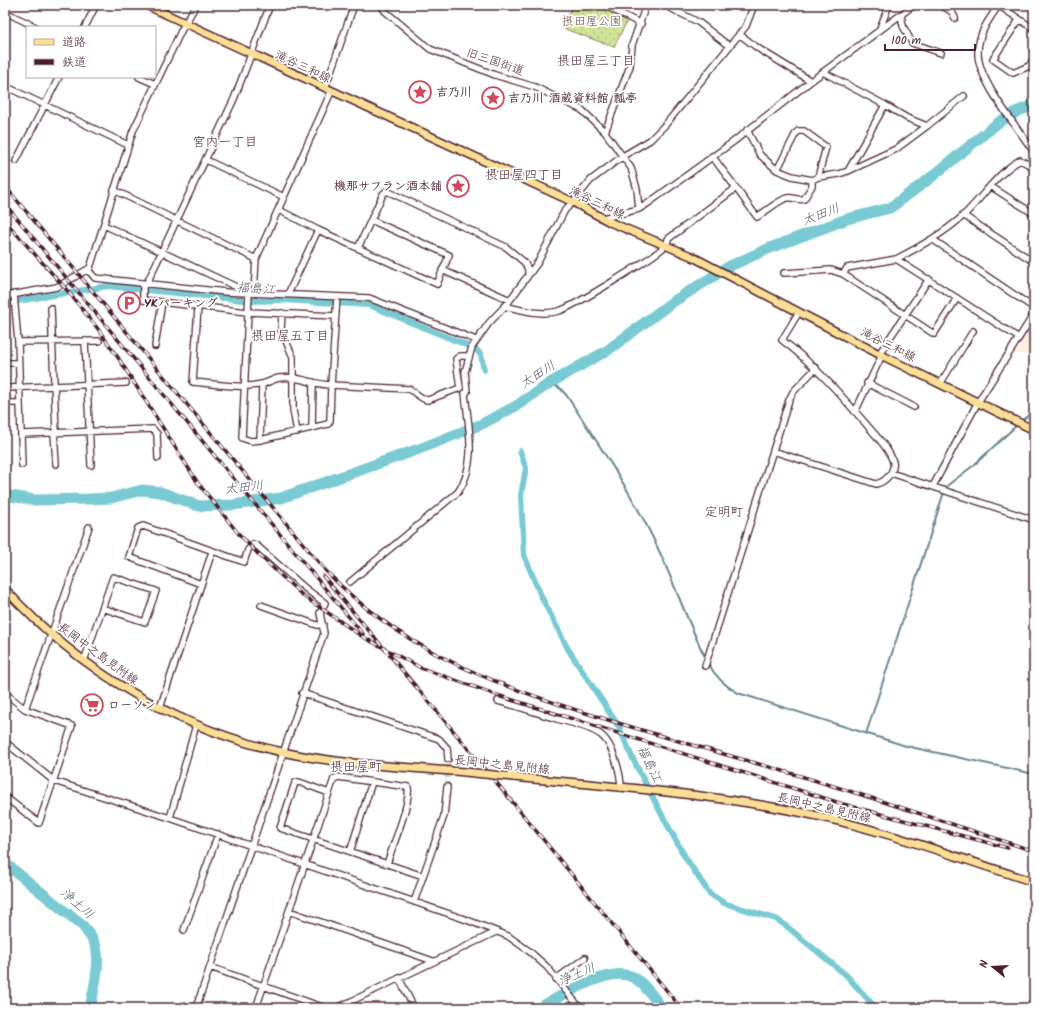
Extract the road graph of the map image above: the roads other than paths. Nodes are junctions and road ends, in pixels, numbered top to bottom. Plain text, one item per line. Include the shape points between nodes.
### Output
1 (96, 5) edge
2 (146, 5) edge
3 (196, 5) edge
4 (270, 5) edge
5 (354, 5) edge
6 (381, 5) edge
7 (604, 5) edge
8 (646, 5) edge
9 (664, 5) edge
10 (754, 5) edge
11 (889, 5) edge
12 (914, 5) edge
13 (941, 5) edge
14 (999, 5) edge
15 (5, 12) edge
16 (901, 14) junction
17 (955, 18) dead end
18 (1019, 20) junction
19 (185, 23) junction
20 (640, 24) junction
21 (34, 26) edge
22 (86, 26) edge
23 (1034, 29) edge
24 (878, 32) junction
25 (739, 34) junction
26 (729, 46) junction
27 (941, 53) dead end
28 (251, 54) junction
29 (1034, 58) edge
30 (823, 72) junction
31 (58, 78) edge
32 (142, 78) edge
33 (811, 81) junction
34 (155, 84) junction
35 (5, 86) edge
36 (324, 88) junction
37 (331, 92) junction
38 (964, 96) dead end
39 (45, 105) junction
40 (885, 105) junction
41 (927, 126) junction
42 (747, 130) junction
43 (605, 132) junction
44 (128, 145) junction
45 (1034, 152) edge
46 (623, 156) junction
47 (712, 156) junction
48 (206, 160) junction
49 (16, 161) dead end
50 (1034, 167) edge
51 (777, 170) junction
52 (848, 171) junction
53 (818, 177) junction
54 (812, 180) junction
55 (990, 186) junction
56 (736, 188) junction
57 (114, 190) junction
58 (284, 197) junction
59 (573, 202) junction
60 (639, 209) junction
61 (279, 210) junction
62 (1034, 214) edge
63 (963, 215) junction
64 (601, 218) junction
65 (371, 220) junction
66 (177, 221) junction
67 (104, 225) junction
68 (318, 230) junction
69 (932, 240) junction
70 (667, 245) junction
71 (358, 248) junction
72 (162, 253) junction
73 (256, 259) junction
74 (896, 259) junction
75 (1034, 262) edge
76 (88, 270) junction
77 (442, 270) junction
78 (784, 274) dead end
79 (843, 274) junction
80 (528, 275) junction
81 (929, 279) junction
82 (145, 284) junction
83 (250, 294) junction
84 (288, 294) junction
85 (5, 296) edge
86 (15, 296) junction
87 (337, 298) junction
88 (957, 298) junction
89 (510, 300) junction
90 (162, 302) junction
91 (504, 306) junction
92 (198, 307) junction
93 (51, 308) dead end
94 (1034, 308) edge
95 (248, 310) junction
96 (799, 312) junction
97 (282, 313) junction
98 (1034, 314) edge
99 (905, 315) junction
100 (335, 316) junction
101 (973, 331) dead end
102 (1019, 338) junction
103 (53, 341) junction
104 (84, 341) junction
105 (99, 341) dead end
106 (18, 342) junction
107 (475, 342) junction
108 (155, 346) dead end
109 (469, 354) junction
110 (880, 354) junction
111 (5, 363) edge
112 (18, 363) junction
113 (816, 368) junction
114 (293, 379) junction
115 (313, 382) junction
116 (126, 383) dead end
117 (867, 383) junction
118 (86, 384) junction
119 (262, 384) junction
120 (940, 384) junction
121 (331, 385) junction
122 (55, 386) junction
123 (243, 386) junction
124 (19, 387) junction
125 (5, 388) edge
126 (20, 402) junction
127 (978, 402) junction
128 (5, 403) edge
129 (914, 407) dead end
130 (855, 412) junction
131 (312, 428) junction
132 (1034, 430) edge
133 (89, 431) junction
134 (55, 432) junction
135 (297, 432) junction
136 (22, 434) junction
137 (260, 440) junction
138 (772, 452) junction
139 (158, 458) dead end
140 (22, 464) dead end
141 (56, 464) dead end
142 (91, 466) dead end
143 (891, 473) junction
144 (933, 486) junction
145 (1034, 520) edge
146 (89, 527) dead end
147 (212, 552) junction
148 (350, 582) dead end
149 (201, 584) junction
150 (5, 590) edge
151 (261, 605) dead end
152 (102, 608) junction
153 (323, 625) junction
154 (52, 636) junction
155 (84, 661) junction
156 (705, 666) dead end
157 (5, 693) edge
158 (302, 693) junction
159 (498, 701) dead end
160 (160, 708) junction
161 (25, 709) junction
162 (196, 725) junction
163 (5, 742) edge
164 (282, 752) junction
165 (448, 759) tunnel mouth
166 (54, 781) junction
167 (372, 782) junction
168 (447, 787) tunnel mouth
169 (621, 788) junction
170 (329, 792) junction
171 (5, 798) edge
172 (170, 818) junction
173 (218, 834) junction
174 (314, 840) junction
175 (252, 847) junction
176 (350, 852) junction
177 (387, 864) junction
178 (305, 865) junction
179 (423, 876) junction
180 (1034, 882) edge
181 (414, 902) junction
182 (289, 911) junction
183 (184, 930) dead end
184 (496, 932) junction
185 (585, 958) dead end
186 (433, 961) junction
187 (210, 966) junction
188 (399, 978) junction
189 (556, 979) junction
190 (264, 987) junction
191 (196, 1008) edge
192 (256, 1008) edge
193 (325, 1008) edge
194 (337, 1008) edge
195 (414, 1008) edge
196 (580, 1008) edge

1 - 22 street
2 - 19 main road, 滝谷三和線
3 - 19 street
4 - 28 street
5 - 36 street
6 - 43 street, 旧三国街道 via 430,49 495,75 535,87 577,106
7 - 20 street
8 - 20 street
9 - 26 street via 698,22
10 - 25 street via 746,26
11 - 24 street
12 - 16 street
13 - 17 street via 952,12
14 - 18 street
14 - 45 street via 985,27 978,51 982,72
15 - 21 street
16 - 24 street
16 - 27 street via 903,26 912,43
18 - 23 street
18 - 29 street via 993,59 1013,73 1029,66
19 - 28 main road, 滝谷三和線
19 - 34 street
20 - 43 street via 632,44 627,73
24 - 30 street
25 - 26 street
25 - 33 street
26 - 46 street via 666,124 650,140
28 - 36 main road, 滝谷三和線
28 - 48 street
30 - 33 street
30 - 40 street
31 - 39 street
32 - 34 street
33 - 42 street
34 - 44 street
35 - 39 street
36 - 37 main road, 滝谷三和線
37 - 58 street
37 - 59 main road, 滝谷三和線
38 - 41 street
39 - 44 street
39 - 49 street
40 - 41 street
40 - 52 street
41 - 52 street via 896,149
42 - 47 street
42 - 51 street via 760,155
43 - 46 street, 旧三国街道
44 - 57 street
46 - 59 street via 591,180
46 - 60 street, 旧三国街道 via 634,176
47 - 56 street
47 - 60 street
48 - 58 street
48 - 66 street
50 - 55 street via 1020,160
51 - 53 street via 795,135 798,131 804,132 826,147
51 - 54 street
52 - 53 street
53 - 54 street
54 - 56 street via 812,186 804,199 784,199 757,217
55 - 62 street
55 - 63 street
56 - 70 street via 668,239
57 - 66 street
57 - 67 street
58 - 61 street
59 - 64 main road, 滝谷三和線
59 - 80 street via 565,210 545,251
60 - 64 street
61 - 68 street
61 - 73 street
63 - 69 street
63 - 75 street
64 - 70 main road, 滝谷三和線
65 - 71 street
65 - 77 street via 449,256
65 - 80 street via 383,194 389,192 506,248 524,262
66 - 72 street
66 - 73 street
67 - 72 street
67 - 76 street via 93,262
68 - 71 street
68 - 84 street
69 - 74 street
69 - 94 street
70 - 91 street via 611,282 565,308 544,312
70 - 96 main road, 滝谷三和線
71 - 77 street via 437,284
72 - 82 street
72 - 83 street
73 - 83 street
74 - 79 street via 847,268
74 - 81 street
76 - 82 street via 95,278
76 - 86 street via 57,287
77 - 89 street
78 - 79 street via 831,270
79 - 99 street
80 - 89 street
81 - 88 street
81 - 99 street
82 - 83 street
82 - 90 street via 143,300
83 - 84 street
83 - 95 street
84 - 87 street
85 - 86 street
86 - 106 street
87 - 100 street
87 - 107 street via 375,300
88 - 99 street via 934,334
88 - 102 street
89 - 91 street
90 - 92 street
90 - 108 street
91 - 107 street
92 - 95 street
92 - 123 street via 193,382
93 - 103 street
95 - 97 street
95 - 123 street
96 - 110 main road, 滝谷三和線
96 - 113 street via 782,340
97 - 100 street
97 - 114 street via 281,330 293,357
98 - 102 street
99 - 110 street
100 - 121 street
101 - 120 street
102 - 127 street
103 - 104 street
103 - 106 street
103 - 122 street
104 - 105 street
104 - 118 street
106 - 112 street
107 - 109 street
109 - 121 street via 456,359 460,388 428,400 409,389
109 - 148 street via 465,372 470,459 467,476 458,492
110 - 117 street
110 - 120 main road, 滝谷三和線
111 - 112 street
112 - 124 street
113 - 130 street
113 - 138 street via 791,396
114 - 115 street
114 - 119 street via 280,378
114 - 135 street via 293,410
115 - 121 street
115 - 131 street
116 - 118 street
117 - 129 street
117 - 130 street
118 - 122 street
118 - 133 street
119 - 123 street
119 - 137 street
120 - 127 main road, 滝谷三和線
121 - 131 street via 330,421 323,427
122 - 124 street
122 - 134 street
123 - 137 street via 241,435 243,440
124 - 125 street
124 - 126 street
126 - 128 street
126 - 136 street
127 - 132 main road, 滝谷三和線
127 - 144 street
130 - 143 street via 890,456 893,465
131 - 135 street
133 - 134 street
133 - 139 street via 153,429 157,434
133 - 142 street
134 - 136 street
134 - 141 street
135 - 137 street
136 - 140 street
138 - 143 street via 876,484 883,482
138 - 156 street
143 - 144 street
144 - 145 street
146 - 154 street
147 - 149 street
147 - 149 street via 143,526 138,528 129,557
147 - 153 street via 244,562 248,550 253,544 256,545 325,603 320,613
149 - 160 street
150 - 154 main road, 長岡中之島見附線
151 - 153 street
152 - 152 street via 112,577 156,591 145,622
152 - 155 street
153 - 158 street via 324,633
154 - 155 main road, 長岡中之島見附線
154 - 161 street
155 - 160 main road, 長岡中之島見附線 via 123,688
157 - 161 street
158 - 164 street
158 - 165 street via 439,739 447,748
159 - 169 street via 578,725 601,735 607,740 620,773
160 - 162 main road, 長岡中之島見附線
161 - 166 street via 72,726
162 - 164 main road, 長岡中之島見附線
162 - 172 street
163 - 166 street
164 - 169 main road, 長岡中之島見附線, bridge via 355,763
164 - 175 street
166 - 171 street via 39,823
166 - 172 street
167 - 170 street via 338,777
167 - 176 street
167 - 177 street via 408,787 409,793
168 - 179 street via 444,816
169 - 180 main road, 長岡中之島見附線 via 730,800 819,817
170 - 174 street
170 - 174 street via 295,783 280,828
172 - 173 street
173 - 175 street
173 - 183 street
174 - 176 street
174 - 178 street
175 - 178 street
175 - 187 street
176 - 177 street
177 - 179 street
178 - 181 street
178 - 182 street
179 - 181 street
181 - 184 street
182 - 186 street
182 - 190 street
184 - 186 street
184 - 189 street via 508,936 540,959
185 - 189 street
186 - 188 street
187 - 190 street
187 - 191 street
188 - 194 street
188 - 195 street
189 - 196 street
190 - 192 street
190 - 193 street

